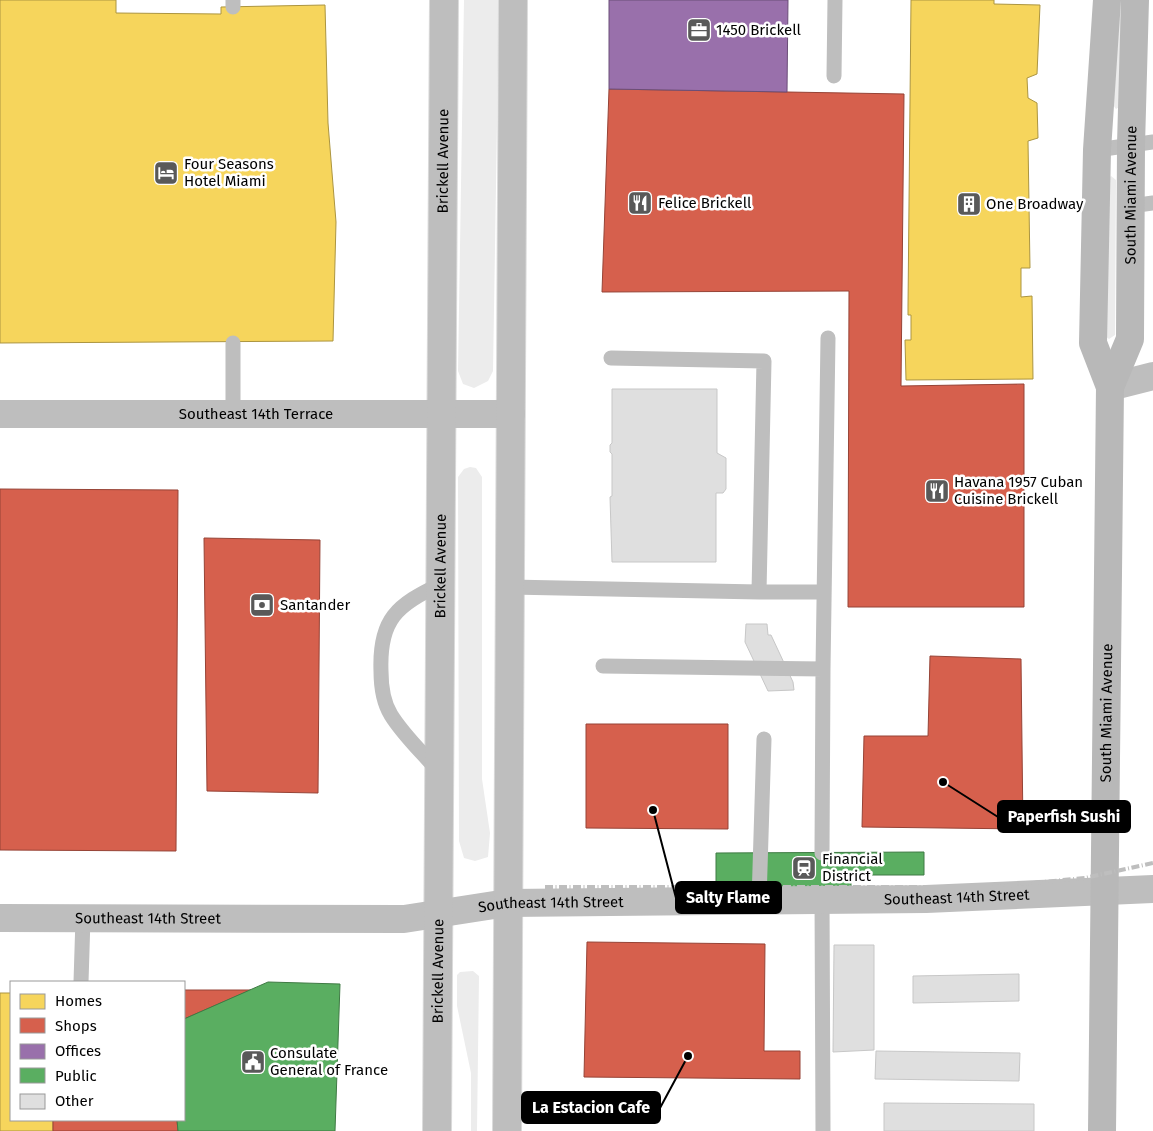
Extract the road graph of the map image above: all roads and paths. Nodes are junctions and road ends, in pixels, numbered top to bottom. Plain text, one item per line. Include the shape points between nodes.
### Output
1 (444, 0) edge
2 (513, 0) edge
3 (835, 0) edge
4 (1107, 0) edge
5 (1135, 0) edge
6 (834, 76) dead end
7 (1142, 143) edge
8 (1097, 150) junction
9 (1142, 205) edge
10 (828, 338) dead end
11 (233, 343) dead end
12 (611, 358) dead end
13 (1153, 376) edge
14 (1110, 387) junction
15 (442, 413) junction
16 (0, 414) edge
17 (233, 414) junction
18 (512, 414) junction
19 (441, 584) junction
20 (510, 588) junction
21 (759, 592) junction
22 (824, 592) junction
23 (603, 666) dead end
24 (823, 669) junction
25 (764, 738) dead end
26 (439, 772) junction
27 (822, 853) dead end
28 (1153, 889) edge
29 (1104, 892) junction
30 (822, 895) junction
31 (760, 901) junction
32 (507, 903) junction
33 (438, 914) junction
34 (0, 918) edge
35 (83, 918) junction
36 (81, 981) edge
37 (437, 1131) edge
38 (507, 1131) edge
39 (823, 1131) edge
40 (1102, 1131) edge

1 - 15 main road, Brickell Avenue
2 - 18 main road
3 - 6 lane
4 - 8 main road, South Miami Avenue
5 - 7 main road, South Miami Avenue
7 - 8 lane
7 - 9 main road, South Miami Avenue
8 - 14 main road, South Miami Avenue via 1094,343
9 - 14 main road, South Miami Avenue via 1130,339
10 - 22 lane
11 - 17 lane
12 - 21 lane via 764,361
13 - 14 main road
14 - 29 main road, South Miami Avenue
15 - 17 main road, Southeast 14th Terrace
15 - 18 main road, Southeast 14th Terrace
15 - 19 main road, Brickell Avenue
16 - 17 main road, Southeast 14th Terrace
18 - 20 main road
19 - 26 main road, Brickell Avenue
19 - 26 lane via 398,610 385,629 380,648 382,690 390,713 401,731
20 - 21 lane
20 - 32 main road
21 - 22 lane
22 - 24 lane
23 - 24 lane
24 - 27 lane
25 - 31 lane
26 - 33 main road, Brickell Avenue
28 - 29 main road, Southeast 14th Street
29 - 30 main road, Southeast 14th Street
29 - 40 main road, South Miami Avenue
30 - 31 main road, Southeast 14th Street
30 - 39 lane
31 - 32 main road, Southeast 14th Street
32 - 33 main road, Southeast 14th Street
32 - 38 main road
33 - 35 main road, Southeast 14th Street via 404,919
33 - 37 main road, Brickell Avenue
34 - 35 main road, Southeast 14th Street
35 - 36 lane

